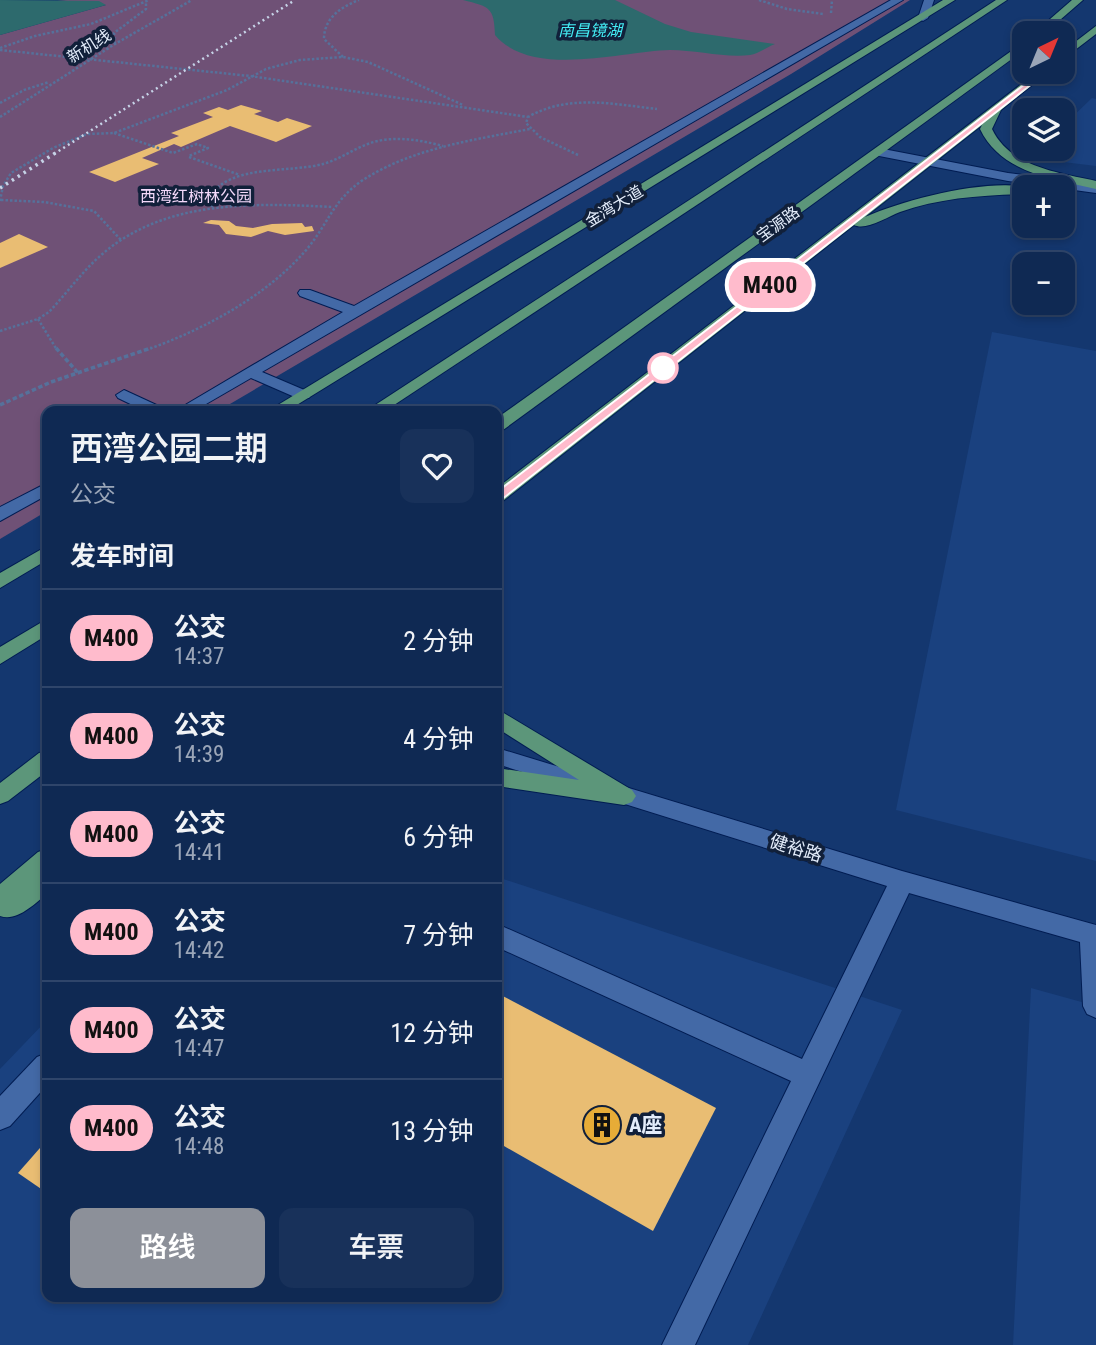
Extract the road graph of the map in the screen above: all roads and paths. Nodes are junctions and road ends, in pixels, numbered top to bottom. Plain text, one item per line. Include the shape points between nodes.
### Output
1 (192, 0) edge
2 (358, 0) edge
3 (759, 0) edge
4 (898, 0) edge
5 (929, 0) edge
6 (950, 0) edge
7 (1002, 0) edge
8 (1078, 0) edge
9 (148, 1) edge
10 (831, 15) dead end
11 (923, 18) junction
12 (1053, 21) edge
13 (1096, 29) edge
14 (115, 44) junction
15 (1075, 46) edge
16 (0, 49) edge
17 (1012, 53) edge
18 (343, 57) junction
19 (89, 60) junction
20 (250, 76) junction
21 (57, 80) junction
22 (1027, 84) edge
23 (0, 103) edge
24 (470, 108) junction
25 (996, 108) junction
26 (696, 115) junction
27 (0, 117) edge
28 (527, 117) junction
29 (530, 129) junction
30 (114, 133) junction
31 (446, 146) junction
32 (878, 152) junction
33 (928, 162) junction
34 (605, 168) junction
35 (241, 175) junction
36 (1096, 189) edge
37 (1075, 190) edge
38 (1012, 191) edge
39 (0, 201) edge
40 (212, 207) junction
41 (333, 207) junction
42 (121, 240) junction
43 (827, 241) junction
44 (305, 293) dead end
45 (354, 311) junction
46 (38, 319) junction
47 (0, 331) edge
48 (250, 372) junction
49 (78, 373) junction
50 (124, 395) dead end
51 (303, 395) junction
52 (0, 405) edge
53 (147, 406) edge
54 (192, 406) edge
55 (284, 406) edge
56 (382, 406) edge
57 (502, 422) edge
58 (42, 491) edge
59 (502, 493) edge
60 (0, 515) edge
61 (42, 555) edge
62 (0, 582) edge
63 (42, 628) edge
64 (0, 657) edge
65 (502, 720) edge
66 (502, 758) edge
67 (42, 763) edge
68 (502, 778) edge
69 (0, 794) edge
70 (624, 796) junction
71 (42, 863) edge
72 (902, 881) junction
73 (42, 884) edge
74 (0, 898) edge
75 (0, 913) edge
76 (1094, 935) edge
77 (502, 936) edge
78 (1096, 1006) edge
79 (42, 1071) edge
80 (808, 1075) junction
81 (0, 1116) edge
82 (678, 1345) edge

1 - 14 path, 新机线
2 - 18 path via 338,11 325,26 324,39
3 - 10 path
4 - 26 street
5 - 11 street
6 - 11 main road, 金湾大道
7 - 56 main road
8 - 12 main road
9 - 14 path via 146,9 114,33
9 - 16 path via 91,24
11 - 51 main road, 金湾大道
13 - 15 main road
14 - 19 path, 新机线
16 - 19 path
17 - 32 main road, 宝源路
18 - 20 path via 300,60
18 - 24 path via 379,65
19 - 20 path
19 - 21 path, 新机线
20 - 24 path
20 - 30 path via 227,90
21 - 23 path
21 - 27 path, 新机线
22 - 25 main road
24 - 28 path
25 - 33 main road
25 - 36 main road via 986,129 998,149 1012,159
26 - 28 path via 573,104
26 - 34 street
28 - 29 path
29 - 31 path
29 - 34 path
30 - 35 path via 173,153 197,144 208,148 188,156
30 - 39 path via 76,137 31,159 11,173
31 - 35 path via 385,139 320,165
31 - 41 path via 375,174
32 - 33 street
32 - 57 main road, 宝源路
33 - 36 street
33 - 43 main road
34 - 45 street
35 - 40 path via 214,190
36 - 37 main road
38 - 43 main road via 908,205
39 - 42 path via 44,202 94,211
40 - 41 path
40 - 42 path via 162,220
41 - 49 path via 321,231 292,264 208,322 139,354
42 - 46 path
43 - 59 main road
44 - 45 street
45 - 48 street
46 - 47 path
46 - 49 path
48 - 51 street
48 - 54 street
49 - 52 path
50 - 53 street
51 - 55 main road, 金湾大道
58 - 60 street
61 - 62 main road
63 - 64 main road
65 - 70 main road
66 - 70 street, 健裕路
67 - 69 main road
68 - 70 main road
70 - 72 street, 健裕路
71 - 74 main road
72 - 76 street, 健裕路
72 - 80 street
73 - 75 main road
76 - 78 street
77 - 80 street
79 - 81 street
80 - 82 street

